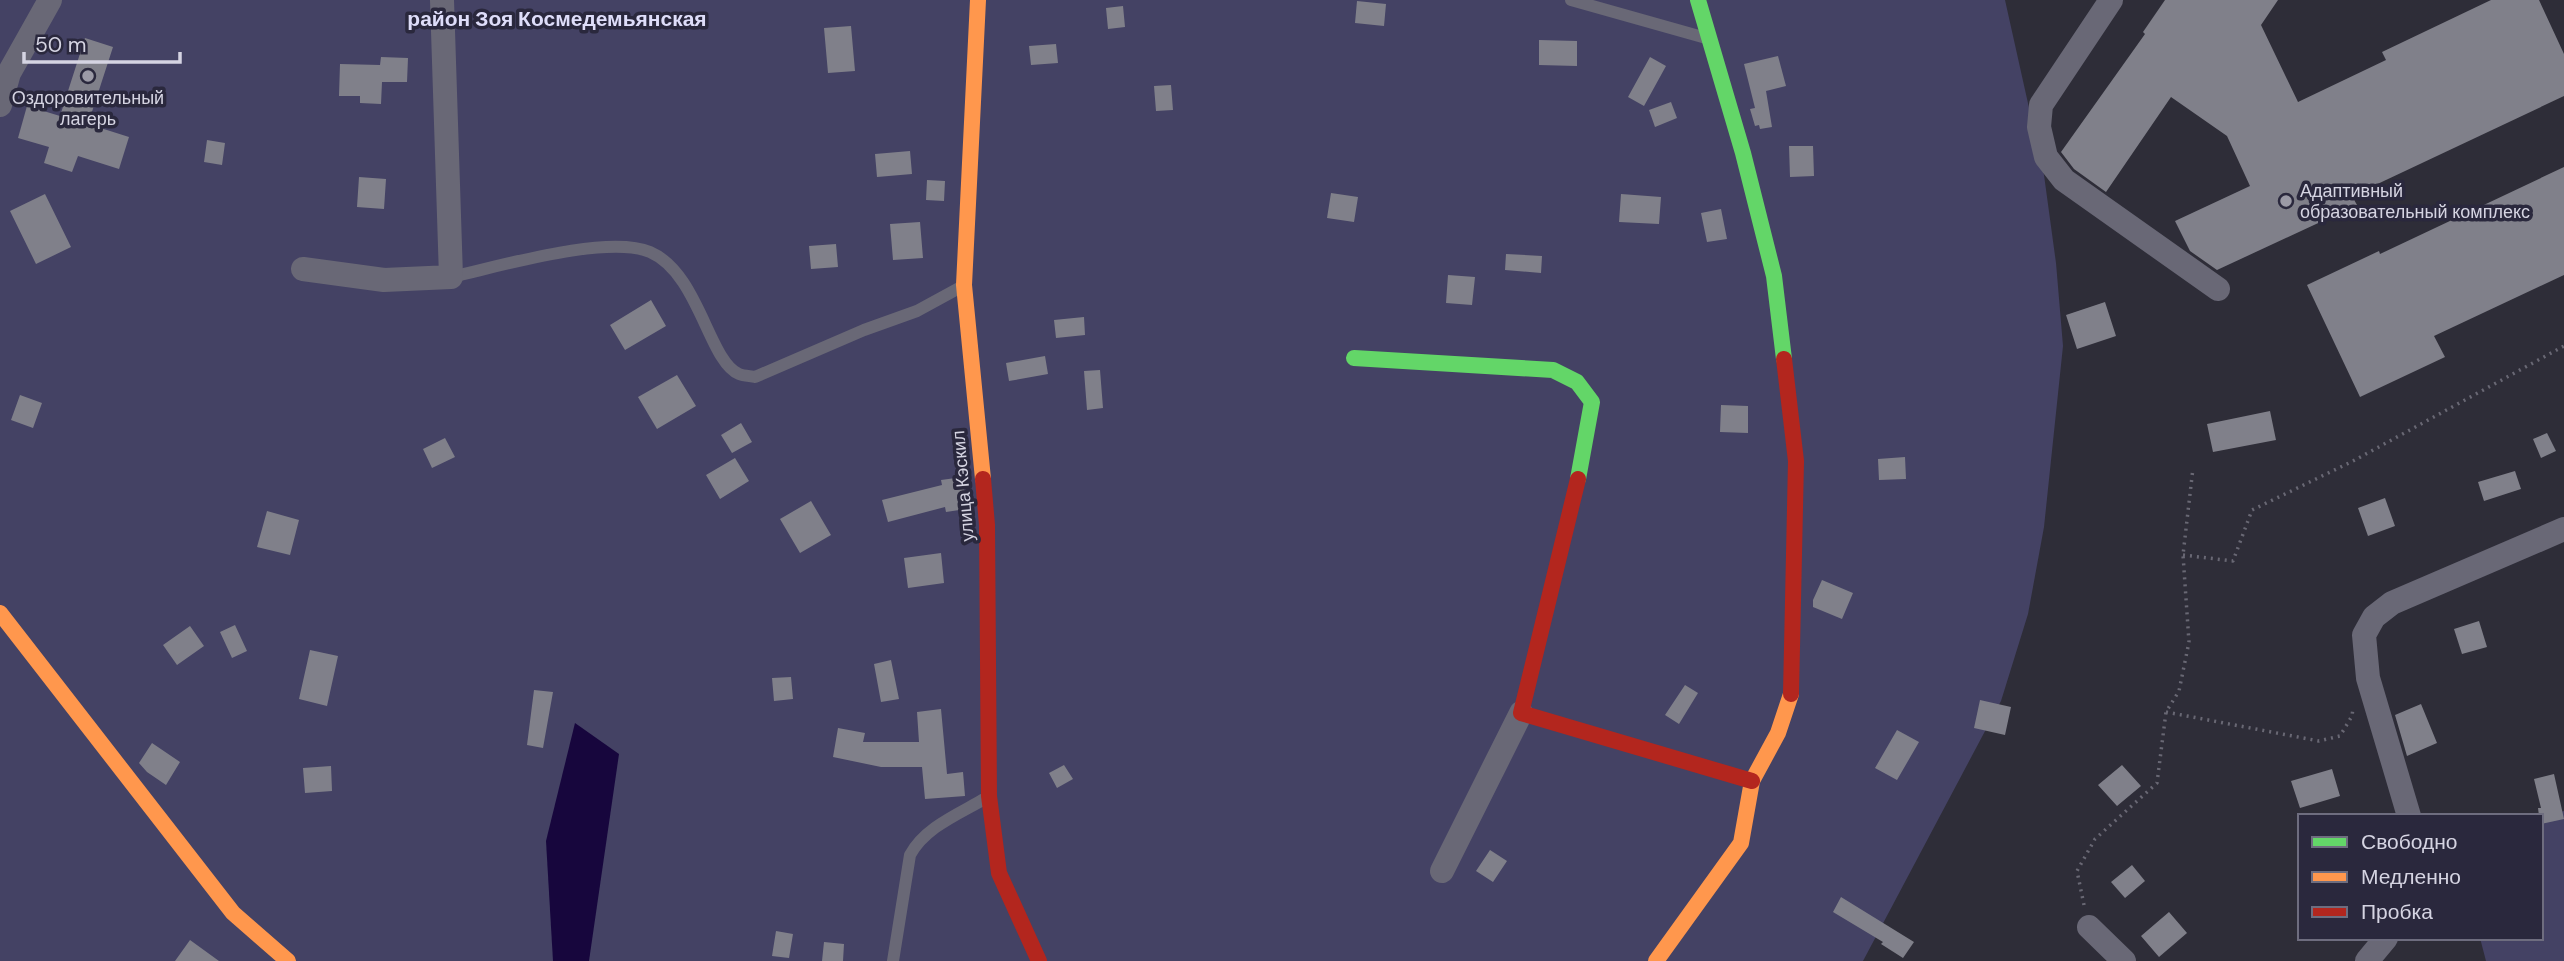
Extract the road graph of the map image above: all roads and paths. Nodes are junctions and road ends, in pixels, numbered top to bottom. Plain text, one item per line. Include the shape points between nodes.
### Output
1 (50, 0) edge
2 (442, 0) edge
3 (978, 0) edge
4 (1571, 0) edge
5 (1698, 0) edge
6 (2111, 0) edge
7 (1710, 39) junction
8 (0, 105) edge
9 (303, 269) dead end
10 (451, 277) junction
11 (964, 285) junction
12 (2218, 289) dead end
13 (2564, 346) edge
14 (1354, 358) dead end
15 (2193, 468) dead end
16 (2564, 529) edge
17 (2183, 555) junction
18 (0, 613) edge
19 (2368, 678) junction
20 (2166, 712) junction
21 (1521, 713) junction
22 (1752, 781) junction
23 (989, 796) junction
24 (2408, 814) edge
25 (1441, 872) dead end
26 (2090, 927) joint
27 (2384, 940) edge
28 (288, 961) edge
29 (893, 961) edge
30 (1039, 961) edge
31 (1656, 961) edge
32 (2124, 961) edge
33 (2367, 961) edge

1 - 8 street via 9,74
2 - 10 street
3 - 11 street, улица Кэскил
4 - 7 lane
5 - 7 street
6 - 12 street via 2040,104 2039,127 2046,157 2064,180
7 - 22 street via 1774,276 1796,461 1793,689 1778,733
9 - 10 street via 384,280
10 - 11 lane via 575,249 649,251 672,266 726,362 738,374 755,377 917,311
11 - 23 street, улица Кэскил via 987,525
13 - 17 path via 2353,461 2252,510 2233,561
14 - 21 street via 1553,370 1577,382 1592,402 1573,506
15 - 17 path
16 - 19 street via 2392,603 2374,617 2364,635
17 - 20 path via 2189,642 2179,691
18 - 28 street via 233,913
19 - 20 path via 2340,736 2319,741
19 - 24 street
20 - 26 path via 2157,783 2095,839 2077,871
21 - 22 street
21 - 25 street
22 - 31 street via 1741,843
23 - 29 lane via 927,833 910,855
23 - 30 street, улица Кэскил via 999,873
26 - 32 street
27 - 33 street

